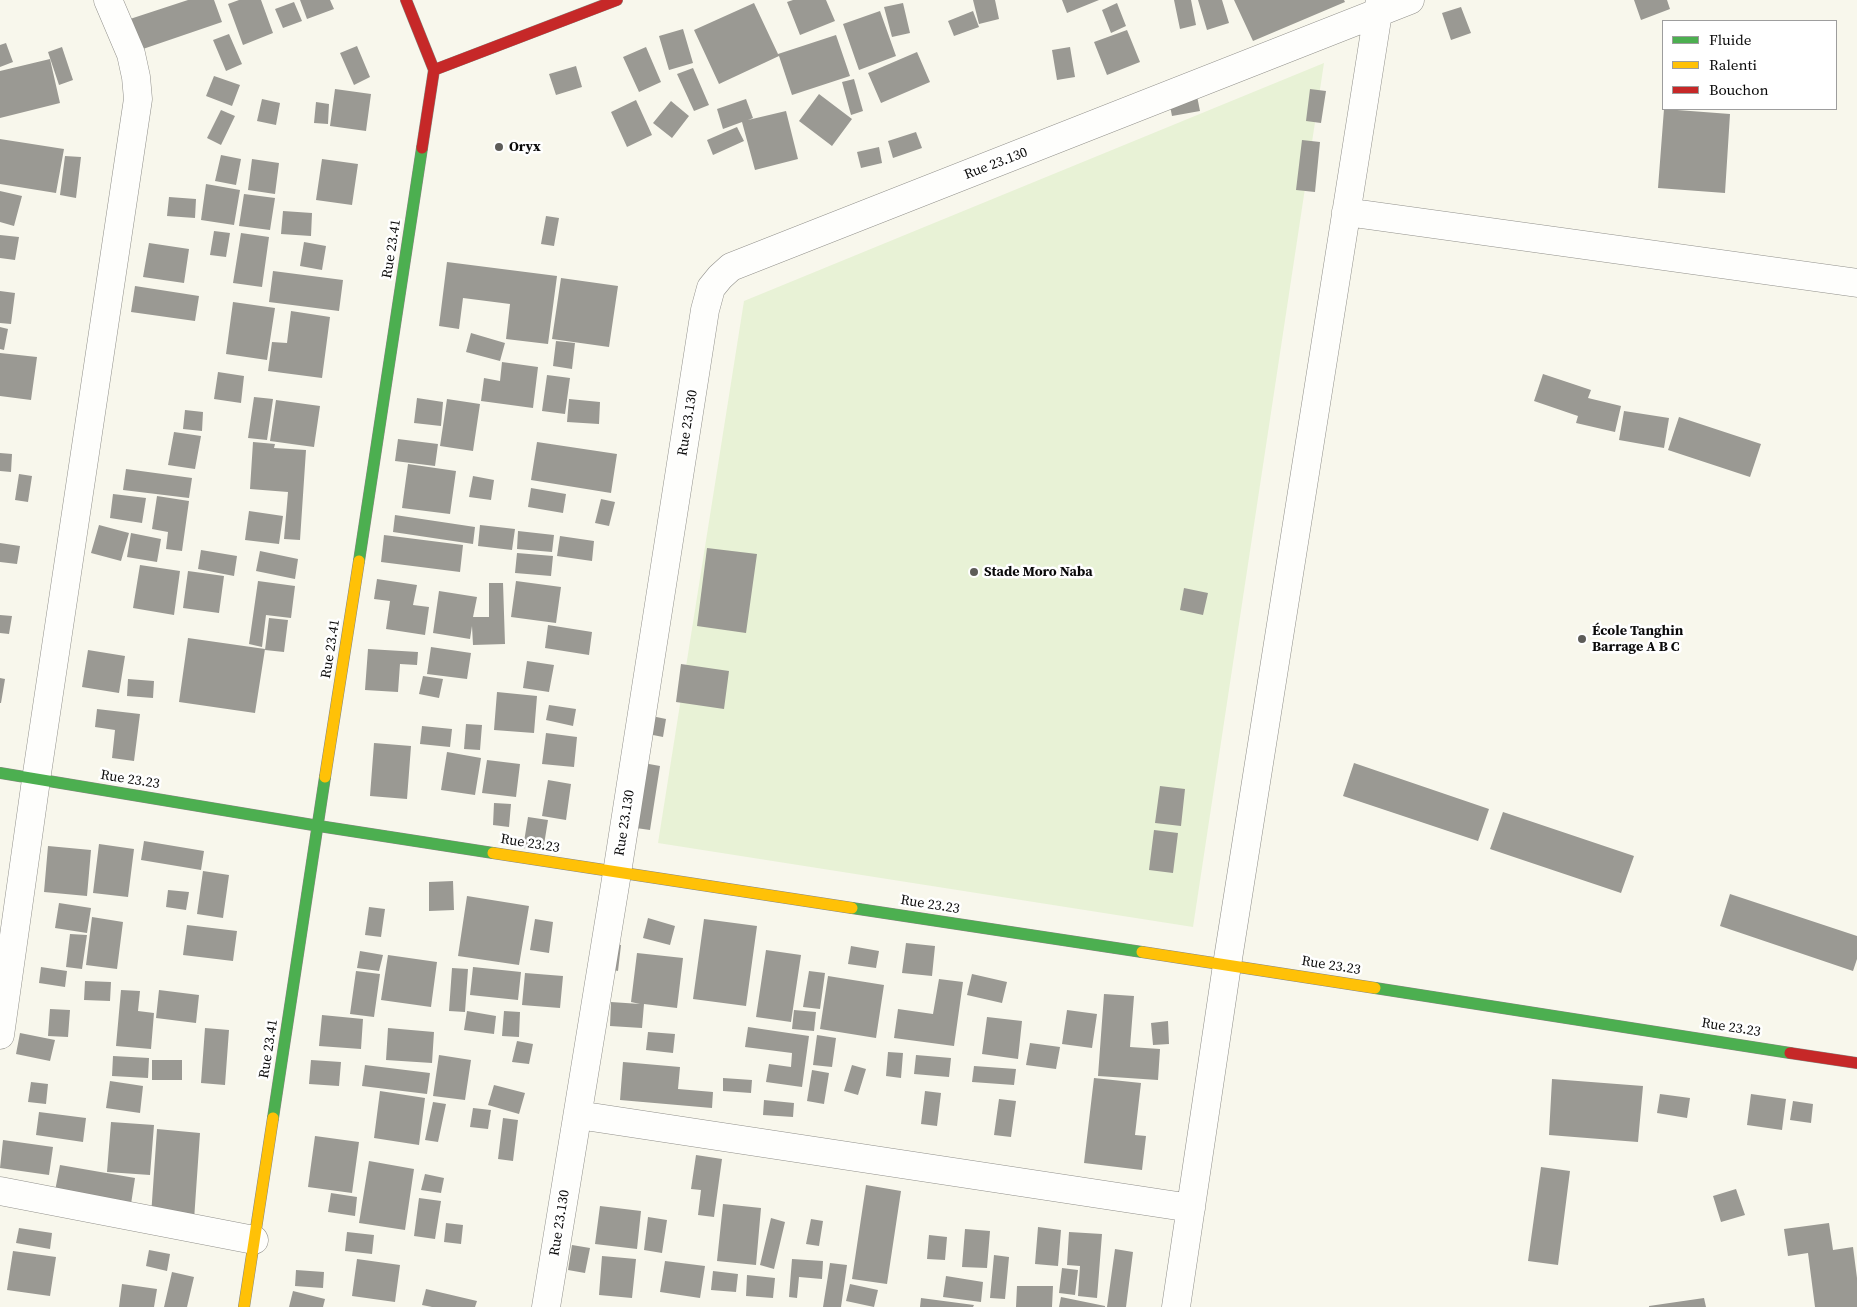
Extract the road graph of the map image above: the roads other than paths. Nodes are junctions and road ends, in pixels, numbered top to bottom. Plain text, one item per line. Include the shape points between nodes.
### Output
1 (108, 0) edge
2 (406, 0) edge
3 (617, 0) edge
4 (1410, 0) edge
5 (1379, 7) edge
6 (434, 70) junction
7 (1346, 212) junction
8 (1857, 283) edge
9 (0, 773) edge
10 (36, 780) junction
11 (319, 826) junction
12 (617, 872) junction
13 (1227, 964) junction
14 (0, 1036) edge
15 (1857, 1063) edge
16 (578, 1115) junction
17 (0, 1192) edge
18 (1191, 1208) junction
19 (254, 1240) junction
20 (244, 1307) edge
21 (546, 1307) edge
22 (1176, 1307) edge

1 - 10 street via 131,54 138,100
2 - 6 street
3 - 6 street
4 - 5 street, Rue 23.130
5 - 7 street
5 - 12 street, Rue 23.130 via 731,268 720,277 711,288 705,310
6 - 11 street, Rue 23.41
7 - 8 street
7 - 13 street
9 - 10 street, Rue 23.23
10 - 11 street, Rue 23.23
10 - 14 street
11 - 12 street, Rue 23.23
11 - 19 street, Rue 23.41
12 - 13 street, Rue 23.23
12 - 16 street, Rue 23.130
13 - 15 street, Rue 23.23
13 - 18 street
16 - 18 street
16 - 21 street, Rue 23.130
17 - 19 street
18 - 22 street
19 - 20 street, Rue 23.41

